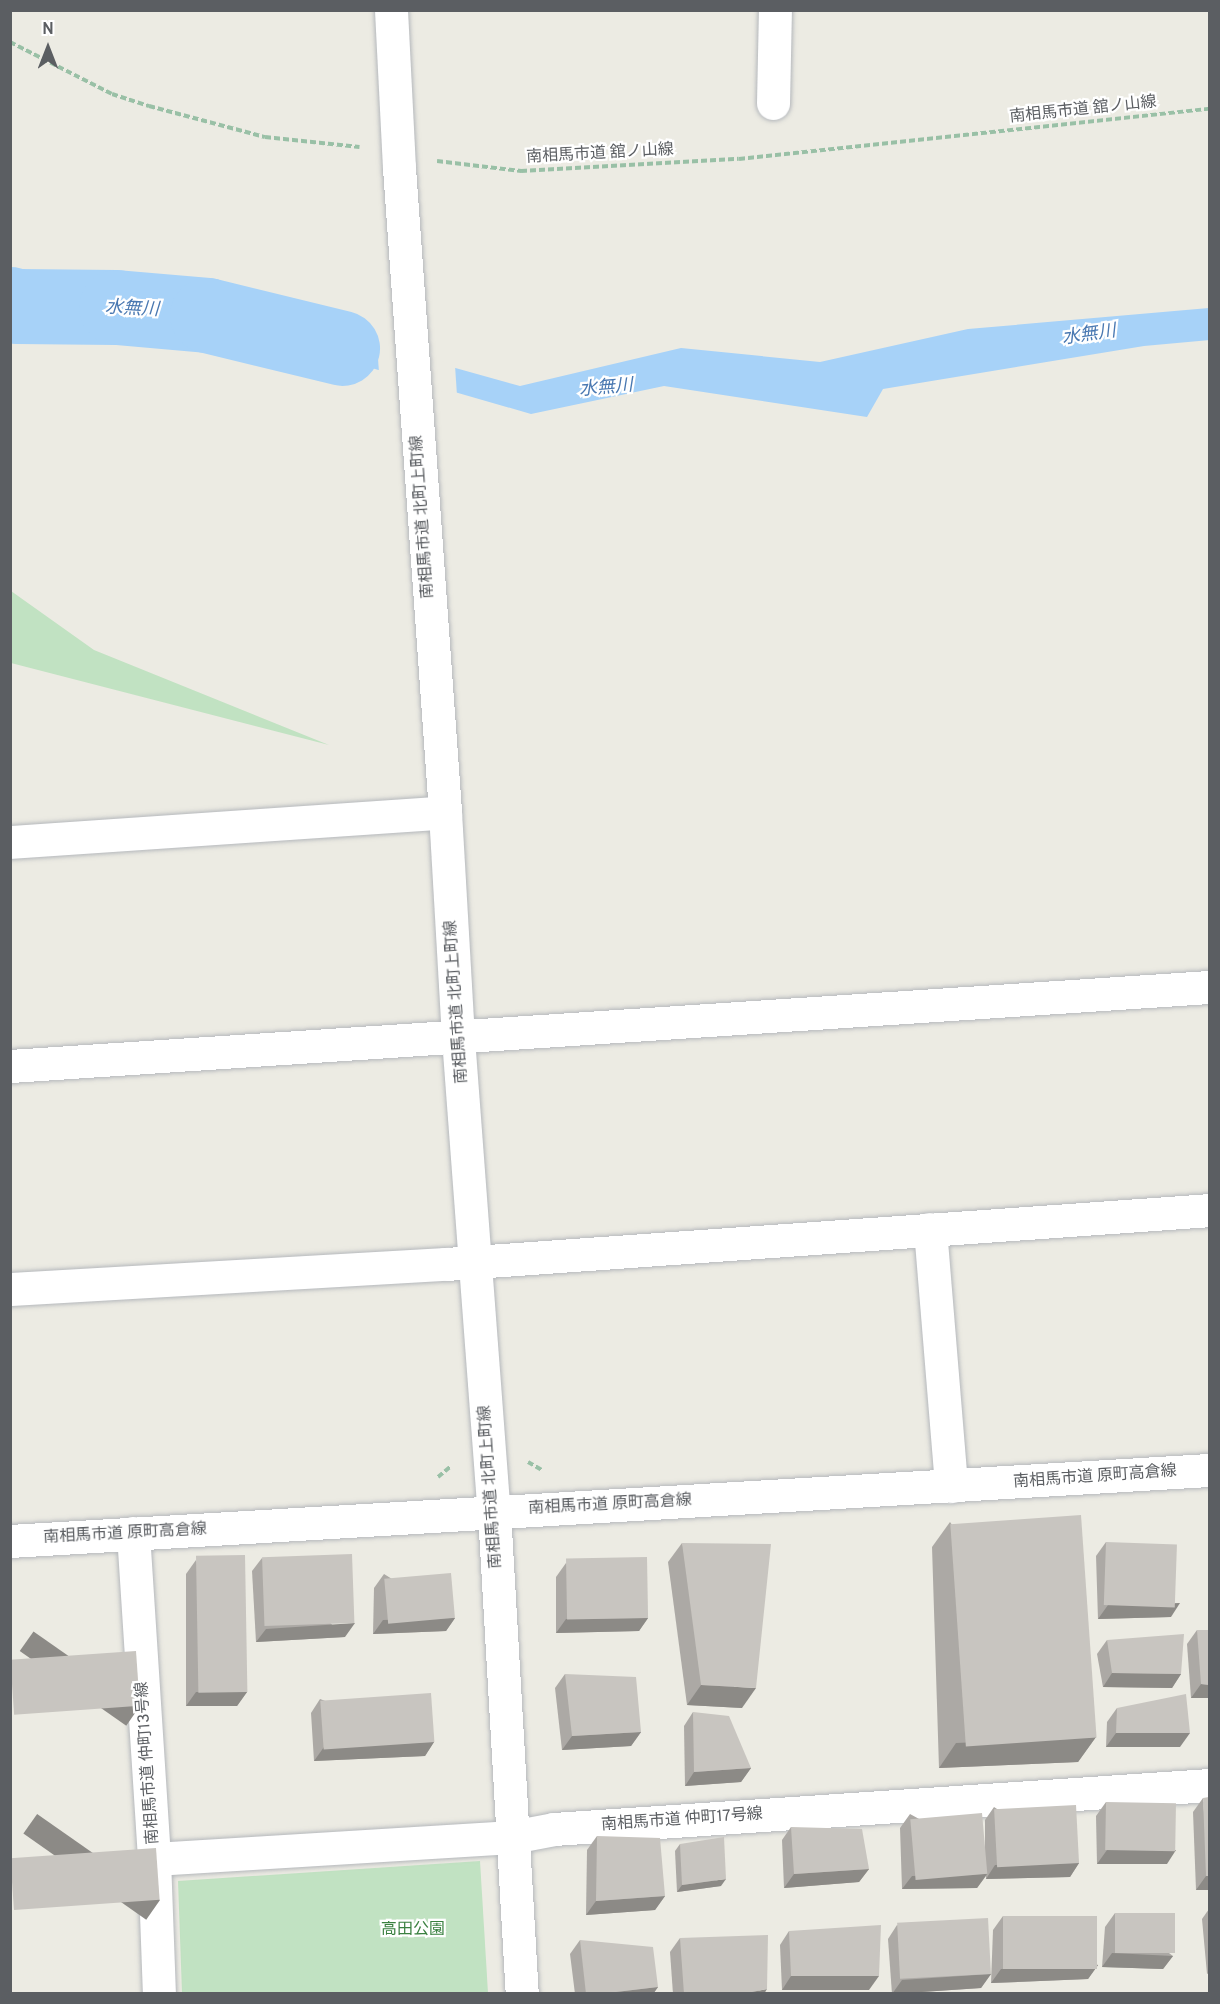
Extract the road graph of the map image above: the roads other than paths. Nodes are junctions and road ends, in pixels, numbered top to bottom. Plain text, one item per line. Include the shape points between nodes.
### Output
1 (391, 10) edge
2 (775, 10) edge
3 (773, 103) dead end
4 (445, 812) junction
5 (10, 842) edge
6 (1209, 987) edge
7 (458, 1038) junction
8 (10, 1066) edge
9 (1209, 1210) edge
10 (930, 1229) junction
11 (476, 1262) junction
12 (10, 1289) edge
13 (1209, 1470) edge
14 (951, 1486) junction
15 (494, 1512) junction
16 (134, 1533) junction
17 (10, 1541) edge
18 (1209, 1785) edge
19 (512, 1837) junction
20 (154, 1859) junction
21 (159, 1994) edge
22 (522, 1994) edge

1 - 4 street, 南相馬市道 北町上町線
2 - 3 street
4 - 5 street
4 - 7 street, 南相馬市道 北町上町線
6 - 7 street
7 - 8 street
7 - 11 street, 南相馬市道 北町上町線
9 - 10 street
10 - 11 street
10 - 14 street
11 - 12 street
11 - 15 street, 南相馬市道 北町上町線
13 - 14 street, 南相馬市道 原町高倉線
14 - 15 street, 南相馬市道 原町高倉線
15 - 16 street, 南相馬市道 原町高倉線
15 - 19 street, 南相馬市道 北町上町線
16 - 17 street, 南相馬市道 原町高倉線
16 - 20 street, 南相馬市道 仲町13号線
18 - 19 street, 南相馬市道 仲町17号線 via 554,1829
19 - 20 street, 南相馬市道 仲町17号線
19 - 22 street, 南相馬市道 北町上町線
20 - 21 street, 南相馬市道 仲町13号線

